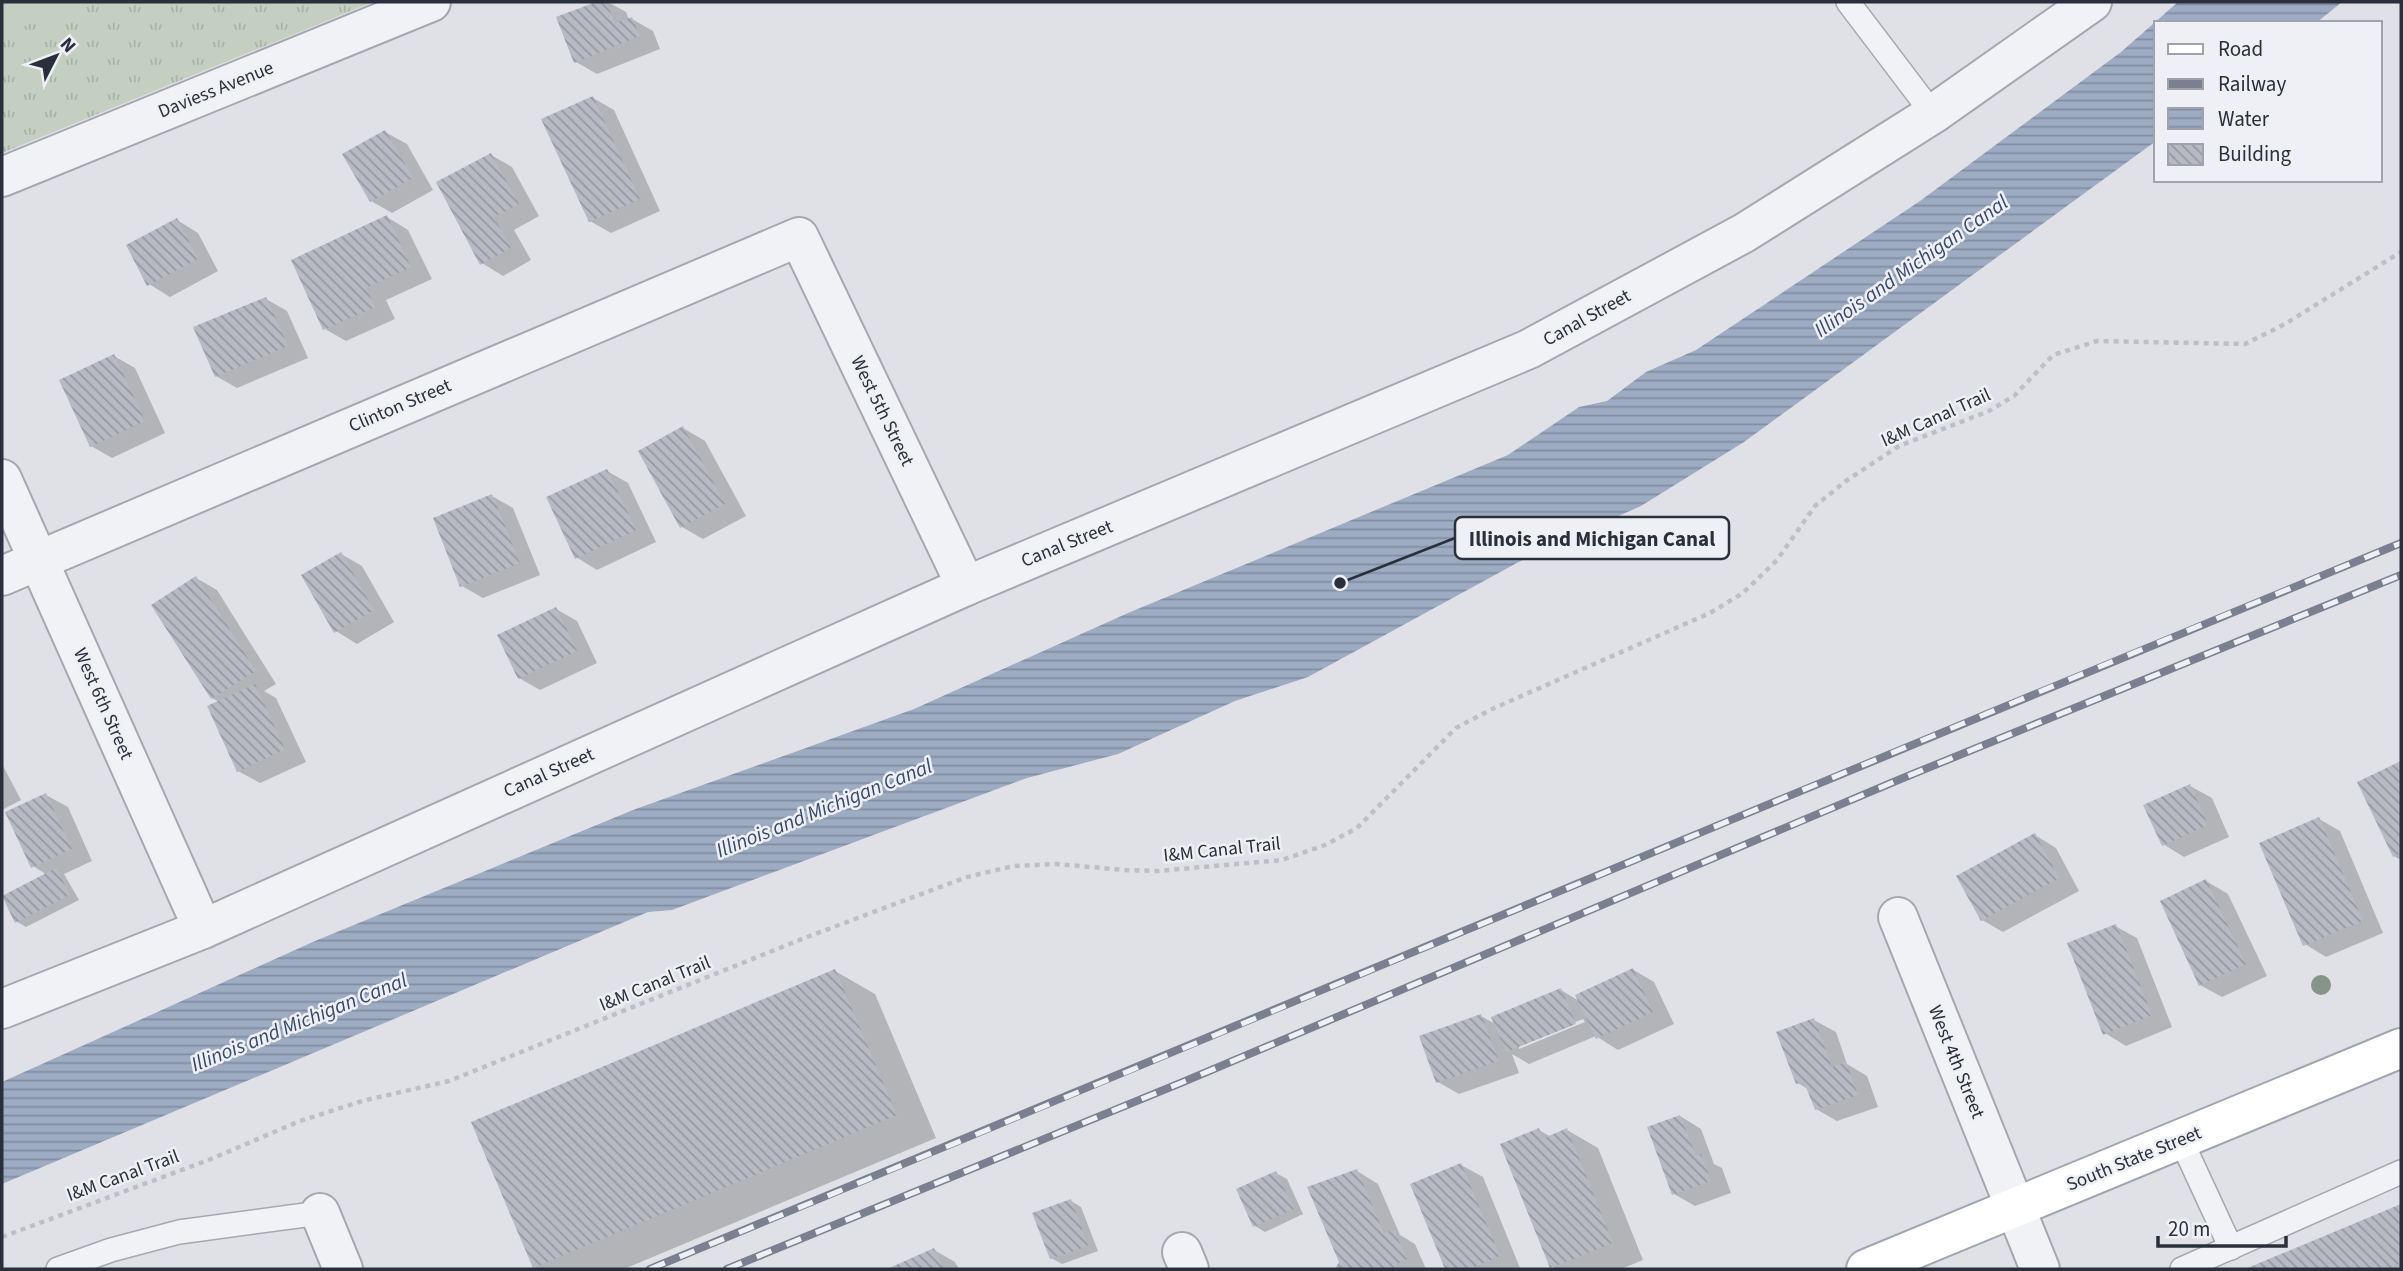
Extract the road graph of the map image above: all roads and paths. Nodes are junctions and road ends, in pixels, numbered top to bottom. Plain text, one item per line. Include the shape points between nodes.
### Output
1 (431, 2) edge
2 (1848, 2) edge
3 (2092, 2) edge
4 (1933, 114) junction
5 (2, 177) edge
6 (799, 237) joint
7 (2401, 252) edge
8 (2, 479) edge
9 (39, 560) junction
10 (2, 576) edge
11 (965, 586) junction
12 (1898, 917) dead end
13 (203, 929) junction
14 (2, 1009) edge
15 (2401, 1048) edge
16 (2181, 1140) junction
17 (2401, 1172) edge
18 (2014, 1207) junction
19 (320, 1213) joint
20 (2, 1237) edge
21 (2231, 1248) junction
22 (58, 1269) edge
23 (343, 1269) edge
24 (1867, 1269) edge
25 (2040, 1269) edge
26 (2182, 1269) edge

1 - 5 street, Daviess Avenue
2 - 4 lane
3 - 4 street, Canal Street
4 - 11 street, Canal Street via 1744,233 1530,349
6 - 9 street, Clinton Street
6 - 11 street, West 5th Street
7 - 20 path, I&M Canal Trail via 2245,344 2097,341 2053,355 2014,396 1989,411 1899,446 1846,481 1815,506 1777,561 1743,593 1710,613 1456,727 1357,828 1325,845 1282,860 1241,864 1158,871 1014,866 967,877 450,1081 300,1121
8 - 9 street, West 6th Street
9 - 10 street, Clinton Street
9 - 13 street, West 6th Street
11 - 13 street, Canal Street
12 - 18 street, West 4th Street
13 - 14 street, Canal Street
15 - 16 main road, South State Street
16 - 18 main road, South State Street
16 - 21 lane
17 - 21 lane
18 - 24 main road, South State Street
18 - 25 street, West 4th Street
19 - 22 lane via 179,1232
19 - 23 street
21 - 26 lane

